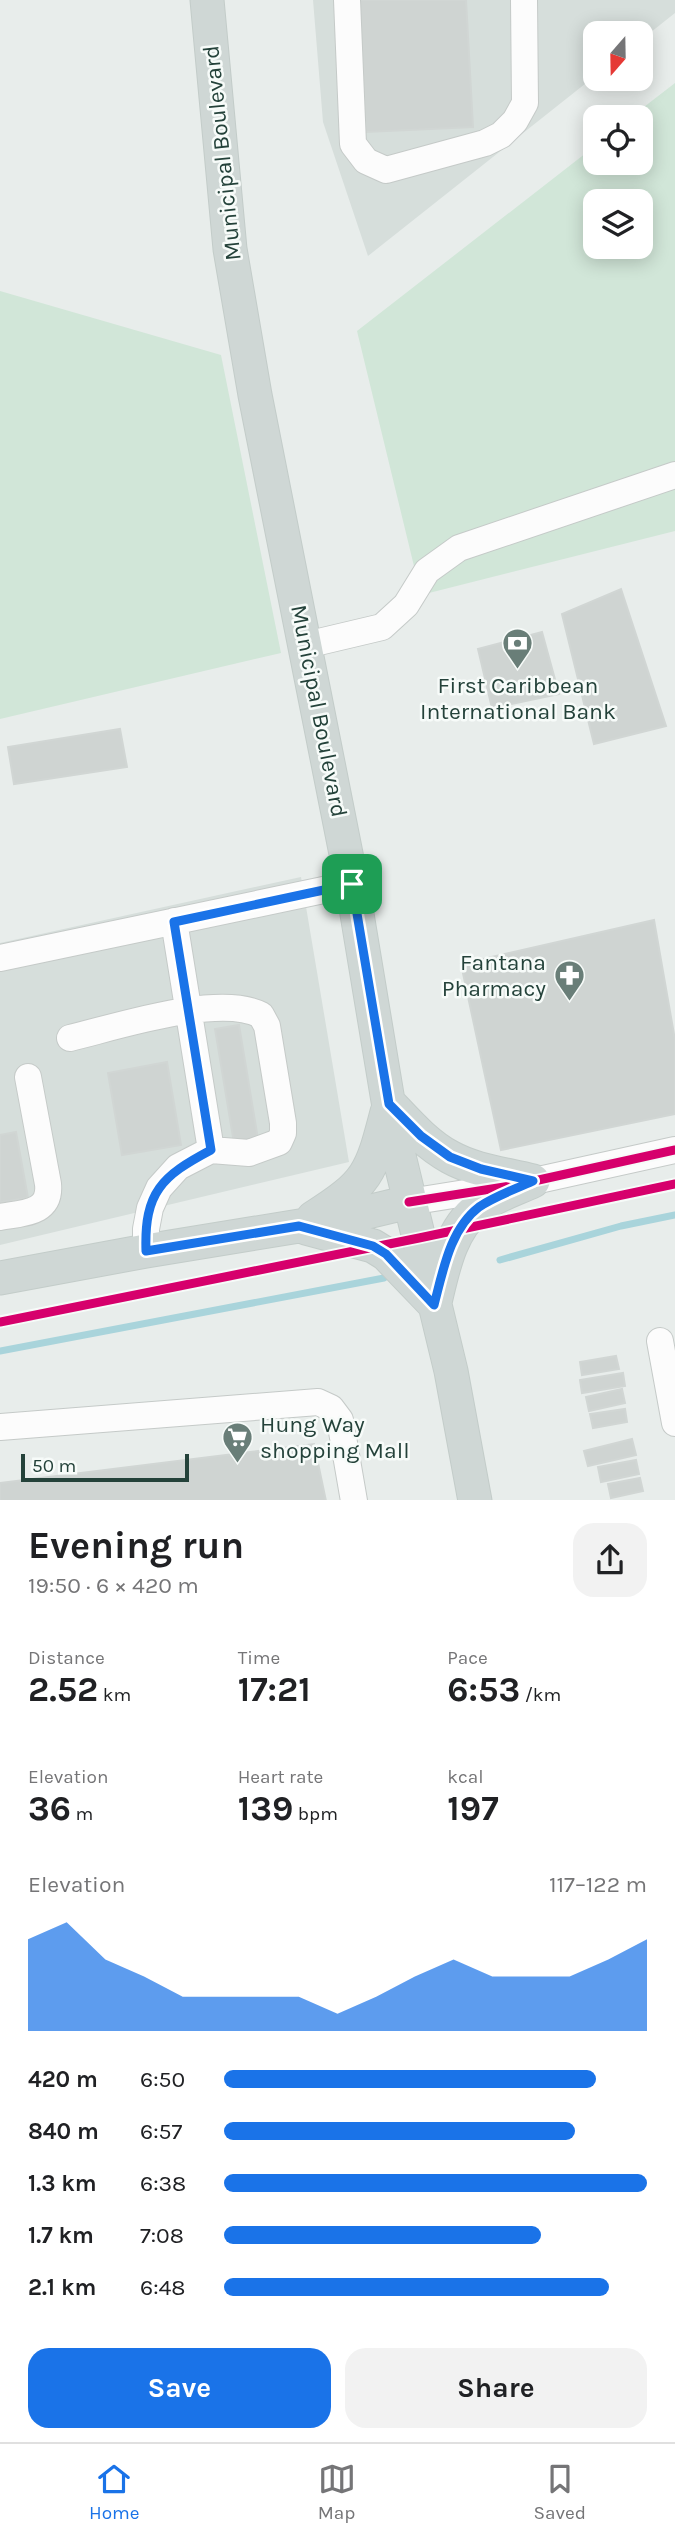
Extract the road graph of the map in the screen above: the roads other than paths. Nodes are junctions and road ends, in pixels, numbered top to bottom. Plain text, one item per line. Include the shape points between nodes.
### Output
1 (207, 0) edge
2 (347, 0) edge
3 (524, 0) edge
4 (675, 475) edge
5 (306, 645) junction
6 (352, 884) junction
7 (174, 922) junction
8 (0, 958) edge
9 (188, 1011) junction
10 (70, 1038) dead end
11 (27, 1077) dead end
12 (389, 1104) junction
13 (211, 1150) junction
14 (675, 1150) edge
15 (533, 1181) junction
16 (409, 1202) junction
17 (0, 1217) edge
18 (299, 1226) junction
19 (146, 1251) junction
20 (0, 1278) edge
21 (434, 1305) junction
22 (660, 1341) dead end
23 (675, 1423) edge
24 (0, 1427) edge
25 (354, 1500) edge
26 (475, 1500) edge

1 - 5 main road, Municipal Boulevard via 230,249
2 - 3 street via 353,144 366,161 386,170 485,144 515,121 525,103
4 - 5 street via 459,548 427,571 406,605 382,627
5 - 6 main road, Municipal Boulevard
6 - 7 street
6 - 12 main road, Municipal Boulevard
7 - 8 street
7 - 9 street
9 - 10 street
9 - 13 street
9 - 13 street via 237,1007 261,1015 267,1026 283,1123 279,1142 249,1153
11 - 17 street via 48,1195 34,1211
12 - 15 main road via 450,1157
12 - 16 main road, Municipal Boulevard
12 - 18 main road via 368,1173 348,1195
13 - 19 street via 178,1167 159,1188 150,1208
14 - 15 street
15 - 16 street
15 - 21 main road via 479,1208 458,1229
16 - 18 main road
16 - 21 main road, Municipal Boulevard
18 - 19 main road
18 - 21 main road via 373,1246
19 - 20 main road
21 - 26 main road, Municipal Boulevard
22 - 23 street
24 - 25 street via 318,1402 331,1408 340,1420

